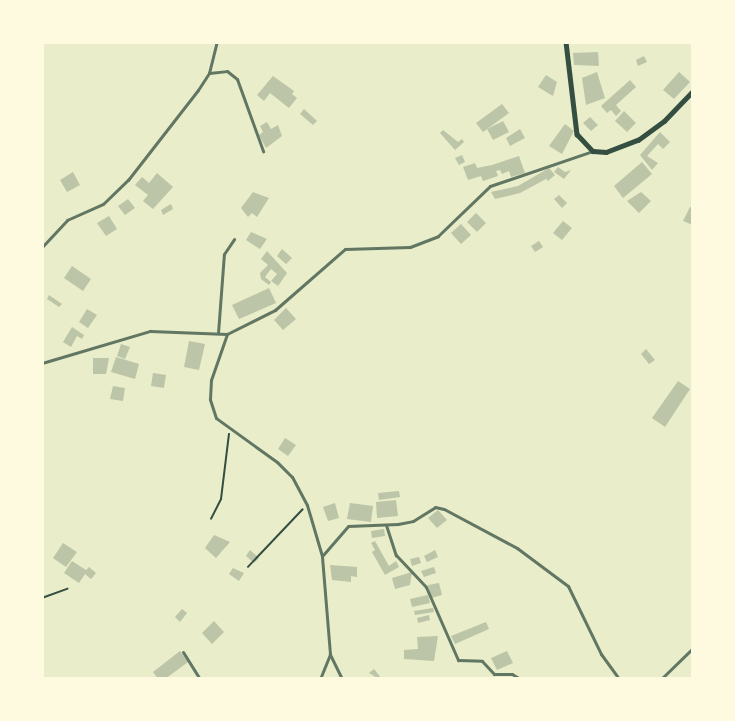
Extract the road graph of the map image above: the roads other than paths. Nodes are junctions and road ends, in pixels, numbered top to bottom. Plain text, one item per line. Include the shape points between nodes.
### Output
1 (217, 42) edge
2 (566, 42) edge
3 (209, 73) junction
4 (693, 91) edge
5 (592, 151) junction
6 (263, 152) dead end
7 (234, 239) dead end
8 (42, 247) edge
9 (219, 333) junction
10 (227, 334) junction
11 (42, 363) edge
12 (386, 525) junction
13 (322, 556) junction
14 (693, 648) edge
15 (183, 652) dead end
16 (330, 654) junction
17 (200, 679) edge
18 (320, 679) edge
19 (342, 679) edge
20 (520, 679) edge
21 (620, 679) edge
22 (661, 679) edge

1 - 3 street
2 - 5 main road via 577,134
3 - 6 street via 227,71 237,78
3 - 8 street via 128,180 103,204 67,220
4 - 5 main road via 664,122 639,140 606,152
5 - 10 street via 490,186 438,236 410,247 345,249 275,310
7 - 9 street via 224,255
9 - 10 street
9 - 11 street via 150,332 117,338
10 - 13 street via 211,380 210,399 216,418 278,462 292,477 307,505
12 - 13 street via 348,526
12 - 20 street via 396,555 426,587 458,660 482,661 494,674 512,674
12 - 21 street via 413,521 435,507 517,548 568,586 601,654
13 - 16 street
14 - 22 street
15 - 17 street
16 - 18 street
16 - 19 street

